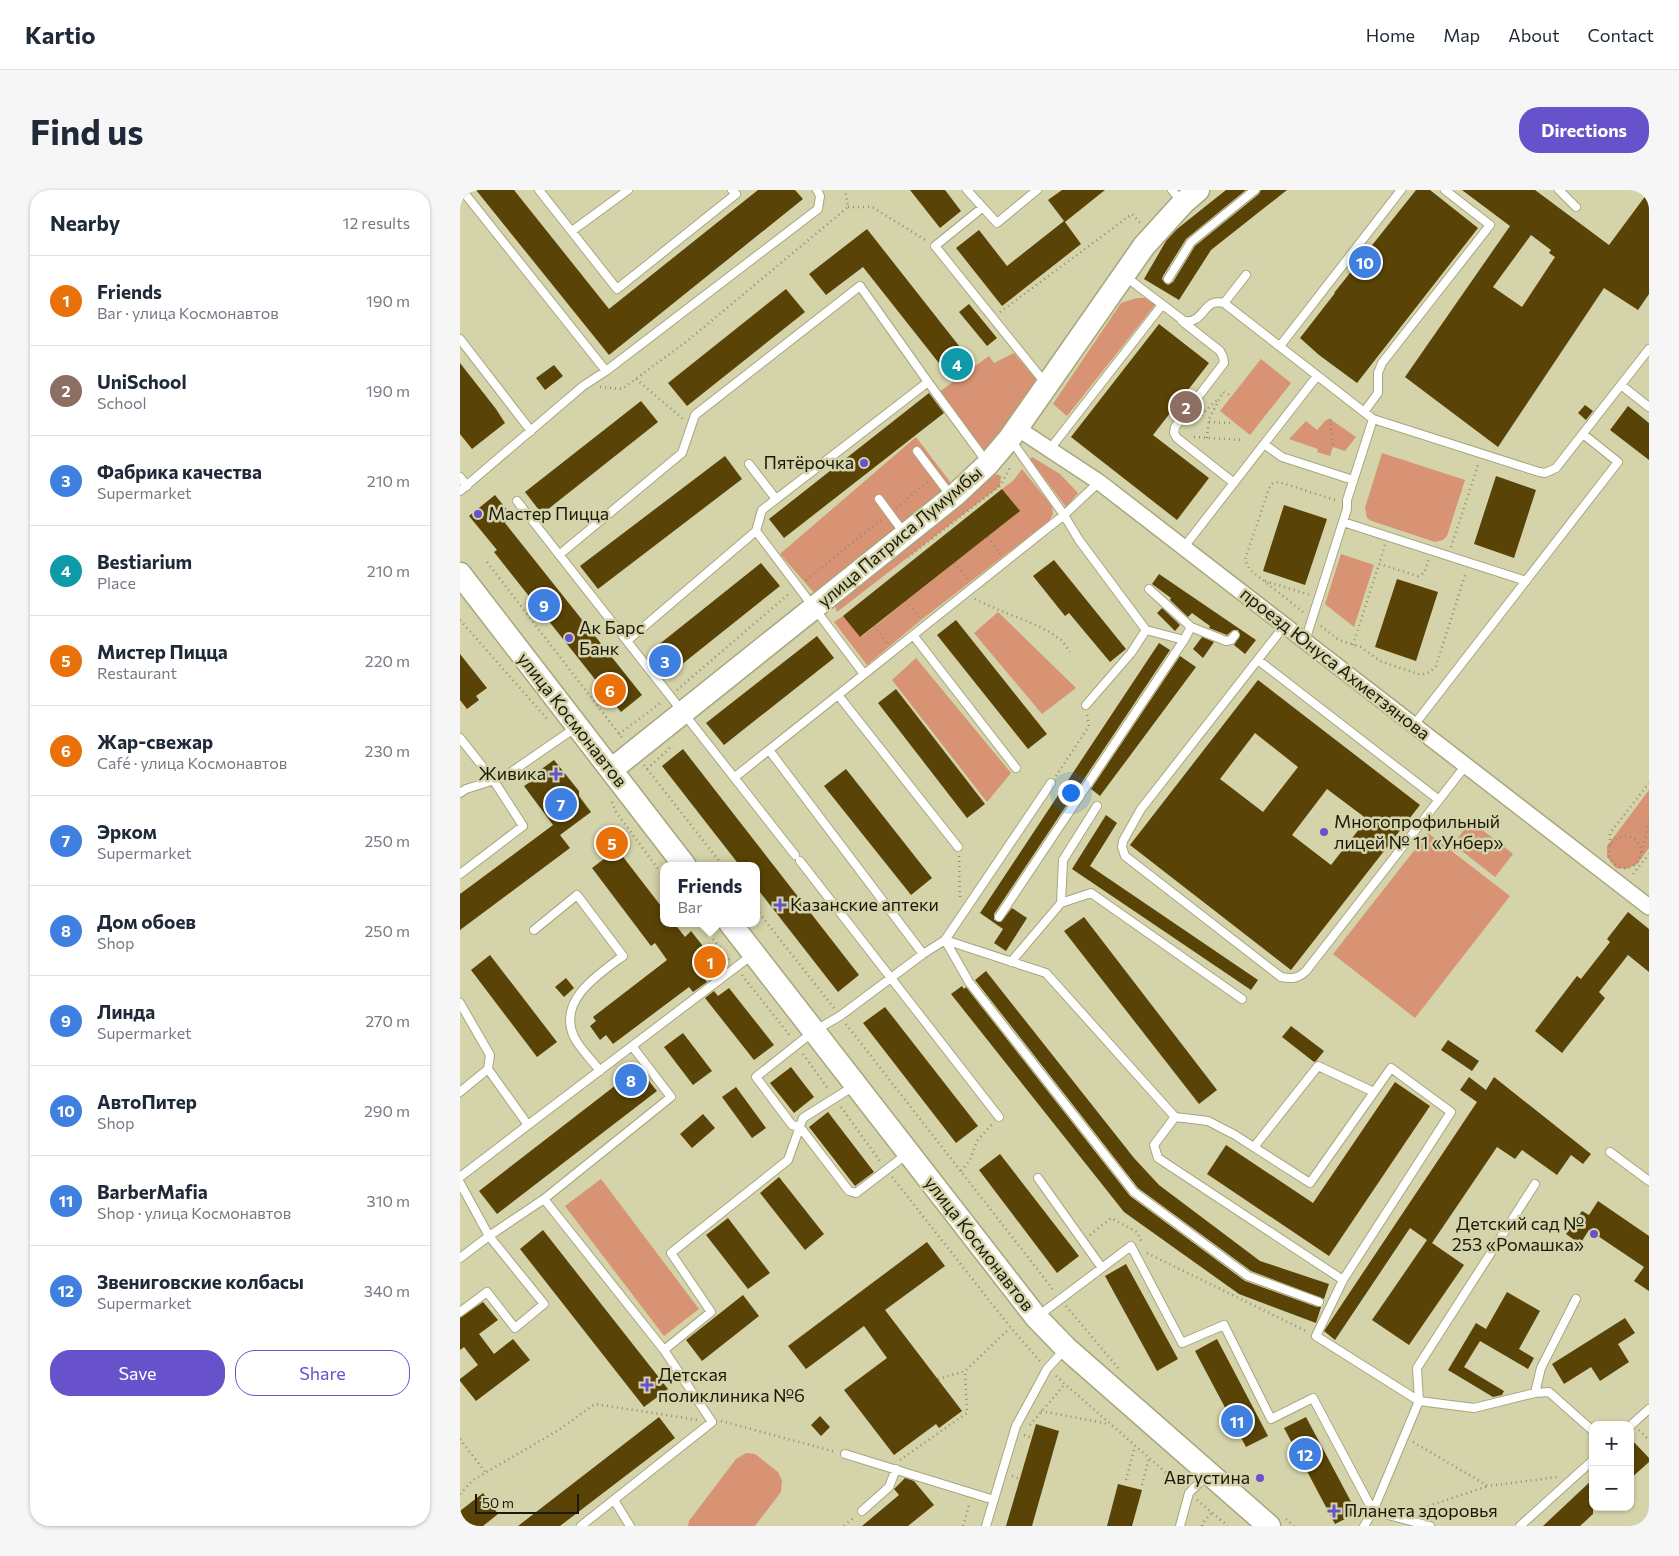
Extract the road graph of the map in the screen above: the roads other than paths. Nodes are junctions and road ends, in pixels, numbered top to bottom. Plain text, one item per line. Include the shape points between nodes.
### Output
1 (462, 190) edge
2 (539, 190) edge
3 (628, 190) edge
4 (732, 190) edge
5 (817, 190) edge
6 (967, 190) edge
7 (1037, 190) edge
8 (1255, 190) edge
9 (1402, 190) edge
10 (1445, 190) edge
11 (1559, 190) edge
12 (1184, 194) edge
13 (1576, 207) dead end
14 (982, 208) junction
15 (572, 231) junction
16 (1124, 275) junction
17 (1246, 275) dead end
18 (1168, 279) dead end
19 (1224, 303) junction
20 (1162, 305) junction
21 (1179, 318) junction
22 (460, 339) edge
23 (1280, 346) junction
24 (1648, 352) edge
25 (606, 371) junction
26 (1317, 376) junction
27 (928, 382) junction
28 (1047, 385) junction
29 (1621, 385) junction
30 (1649, 407) edge
31 (1364, 412) junction
32 (1373, 419) junction
33 (531, 431) junction
34 (1013, 433) junction
35 (1582, 434) junction
36 (1264, 444) junction
37 (1050, 449) junction
38 (917, 451) dead end
39 (749, 464) dead end
40 (988, 464) junction
41 (460, 477) edge
42 (1354, 480) junction
43 (1099, 482) junction
44 (1234, 483) junction
45 (467, 486) junction
46 (460, 491) edge
47 (952, 497) junction
48 (776, 499) junction
49 (879, 499) dead end
50 (517, 501) dead end
51 (1064, 515) junction
52 (1343, 522) junction
53 (756, 531) junction
54 (906, 535) junction
55 (1184, 547) junction
56 (559, 555) junction
57 (1526, 581) junction
58 (463, 583) edge
59 (1149, 589) dead end
60 (814, 608) junction
61 (1285, 625) junction
62 (1191, 627) junction
63 (1146, 630) junction
64 (913, 635) junction
65 (1236, 635) dead end
66 (1184, 640) junction
67 (626, 641) junction
68 (1305, 641) junction
69 (1258, 660) junction
70 (864, 674) junction
71 (838, 695) junction
72 (676, 704) junction
73 (1086, 705) road end
74 (1414, 725) junction
75 (570, 732) junction
76 (460, 738) edge
77 (769, 750) junction
78 (1466, 765) junction
79 (1016, 768) dead end
80 (611, 770) junction
81 (735, 777) junction
82 (494, 780) junction
83 (1051, 784) road end
84 (460, 793) edge
85 (1439, 800) junction
86 (1097, 806) dead end
87 (958, 847) road end
88 (682, 862) edge
89 (460, 874) edge
90 (1061, 903) junction
91 (1649, 907) edge
92 (999, 917) dead end
93 (733, 927) edge
94 (534, 930) dead end
95 (945, 940) junction
96 (754, 954) junction
97 (923, 954) junction
98 (1011, 962) junction
99 (891, 979) junction
100 (1242, 999) dead end
101 (460, 1003) edge
102 (814, 1031) junction
103 (632, 1046) junction
104 (488, 1069) junction
105 (600, 1071) junction
106 (856, 1085) junction
107 (460, 1092) edge
108 (1374, 1092) junction
109 (999, 1117) road end
110 (1174, 1117) junction
111 (528, 1125) junction
112 (800, 1127) junction
113 (1254, 1147) junction
114 (1610, 1152) dead end
115 (909, 1153) junction
116 (460, 1178) edge
117 (1038, 1178) dead end
118 (1649, 1181) edge
119 (460, 1183) edge
120 (1535, 1184) dead end
121 (544, 1199) junction
122 (489, 1236) junction
123 (460, 1258) edge
124 (1102, 1268) junction
125 (1343, 1280) junction
126 (1576, 1299) dead end
127 (1319, 1302) dead end
128 (460, 1312) edge
129 (1036, 1317) junction
130 (1066, 1348) junction
131 (664, 1350) junction
132 (1535, 1393) junction
133 (1419, 1401) junction
134 (1649, 1409) edge
135 (1634, 1422) edge
136 (1589, 1428) edge
137 (845, 1454) road end
138 (1589, 1464) edge
139 (896, 1469) junction
140 (1208, 1473) junction
141 (995, 1496) junction
142 (614, 1500) junction
143 (862, 1511) road end
144 (1374, 1512) junction
145 (1274, 1520) edge
146 (580, 1526) edge
147 (630, 1526) edge
148 (986, 1526) edge
149 (1180, 1526) edge
150 (1364, 1526) edge
151 (1430, 1526) edge
152 (1520, 1526) edge

1 - 25 lane
2 - 15 lane
3 - 15 lane
4 - 15 lane via 736,194 617,289
5 - 25 lane via 820,196 818,209
6 - 14 lane
7 - 14 lane via 997,223
8 - 18 lane via 1191,242
9 - 23 lane
10 - 31 lane via 1490,225 1382,363 1378,372 1378,393
11 - 13 lane
12 - 16 street, улица Патриса Лумумбы
14 - 28 lane via 935,246
16 - 20 lane
16 - 28 street, улица Патриса Лумумбы
17 - 19 lane
19 - 21 lane via 1211,304 1195,320 1187,322
19 - 23 lane
20 - 21 lane
20 - 37 lane
21 - 44 lane via 1220,351 1224,359 1175,427 1175,436
22 - 33 lane
23 - 26 lane
24 - 29 lane
25 - 33 lane via 583,386
26 - 31 lane
26 - 36 lane
27 - 40 lane
27 - 48 lane
27 - 56 lane via 860,286 695,414 682,453
28 - 34 street, улица Патриса Лумумбы
29 - 30 lane
29 - 35 lane
31 - 32 lane
32 - 35 lane via 1545,473 1556,468
32 - 42 lane
33 - 45 lane
34 - 37 street, проезд Юнуса Ахметзянова
34 - 40 street, улица Патриса Лумумбы
34 - 51 lane
35 - 57 lane via 1618,462
36 - 42 lane via 1282,457
36 - 44 lane
37 - 43 street, проезд Юнуса Ахметзянова
38 - 47 lane
39 - 48 lane
40 - 47 street, улица Патриса Лумумбы
41 - 45 lane
42 - 52 lane
43 - 51 lane
43 - 55 street, проезд Юнуса Ахметзянова
44 - 55 lane
45 - 46 lane
47 - 54 street, улица Патриса Лумумбы
48 - 53 lane via 762,510
49 - 54 lane
50 - 56 lane
51 - 63 lane
51 - 64 lane
52 - 57 lane
52 - 68 lane
53 - 60 lane
53 - 67 lane
54 - 60 street, улица Патриса Лумумбы
55 - 61 street, проезд Юнуса Ахметзянова
56 - 67 lane
57 - 74 lane
58 - 75 street, улица Космонавтов
59 - 62 lane
60 - 70 lane
60 - 72 street, улица Патриса Лумумбы
61 - 68 street, проезд Юнуса Ахметзянова
61 - 69 lane
62 - 65 lane via 1226,641
62 - 66 lane
63 - 66 lane
63 - 73 lane via 1132,653
64 - 70 lane
64 - 79 lane
66 - 92 lane
67 - 72 lane
68 - 74 street, проезд Юнуса Ахметзянова
69 - 85 lane
69 - 85 lane via 1138,814 1123,841 1125,856 1282,976 1292,979 1306,971
70 - 71 lane
71 - 77 lane
71 - 87 lane
72 - 80 street, улица Патриса Лумумбы via 626,742
72 - 81 lane
74 - 78 street, проезд Юнуса Ахметзянова
75 - 80 street, улица Космонавтов
75 - 82 lane via 504,777
76 - 82 lane
77 - 81 lane
77 - 97 lane
78 - 85 lane
78 - 91 street, проезд Юнуса Ахметзянова
80 - 88 street, улица Космонавтов
81 - 99 lane
82 - 84 lane
82 - 89 lane via 523,826
83 - 95 lane
86 - 90 lane via 1063,860
90 - 98 lane
90 - 100 lane via 1091,893
93 - 96 street, улица Космонавтов
94 - 105 lane via 578,895 624,956 588,983 573,1003 570,1022 574,1037
95 - 97 lane
95 - 98 lane
95 - 127 lane via 969,982 1134,1192 1248,1276
96 - 102 street, улица Космонавтов
96 - 103 lane
97 - 99 lane
98 - 110 lane via 1046,973
99 - 102 lane
99 - 109 lane
101 - 104 lane via 490,1055
102 - 106 street, улица Космонавтов
102 - 112 lane via 756,1078 792,1125
103 - 105 lane
103 - 121 lane via 671,1097
104 - 107 lane
104 - 111 lane
105 - 111 lane
106 - 112 lane via 803,1118
106 - 115 street, улица Космонавтов
108 - 113 lane via 1318,1066
108 - 113 lane via 1310,1183
108 - 125 lane via 1391,1068 1450,1112
110 - 113 lane via 1208,1121
110 - 125 lane via 1154,1145 1158,1158
111 - 116 lane
112 - 115 lane via 849,1191 856,1192
112 - 131 lane via 788,1160 670,1253 712,1312
114 - 118 lane
115 - 129 street, улица Космонавтов
117 - 124 lane
119 - 122 lane
120 - 133 lane via 1418,1368
121 - 122 lane
121 - 131 lane
122 - 123 lane
122 - 128 lane via 544,1304 515,1328 487,1292
124 - 129 lane
124 - 144 lane via 1131,1246 1182,1343 1224,1325 1271,1419 1313,1398
125 - 133 lane via 1316,1336
126 - 132 lane via 1541,1368
129 - 130 street, улица Космонавтов
130 - 140 street, улица Космонавтов
130 - 141 lane via 1047,1369 1016,1426
131 - 142 lane via 712,1422
132 - 133 lane via 1474,1408
132 - 136 lane via 1549,1392
133 - 144 lane
134 - 135 lane
137 - 139 lane
138 - 152 lane
139 - 141 lane via 972,1493
139 - 143 lane via 889,1487
140 - 145 street, улица Космонавтов
140 - 149 lane via 1189,1493
141 - 148 lane
142 - 146 lane
142 - 147 lane
144 - 150 lane
144 - 151 lane

